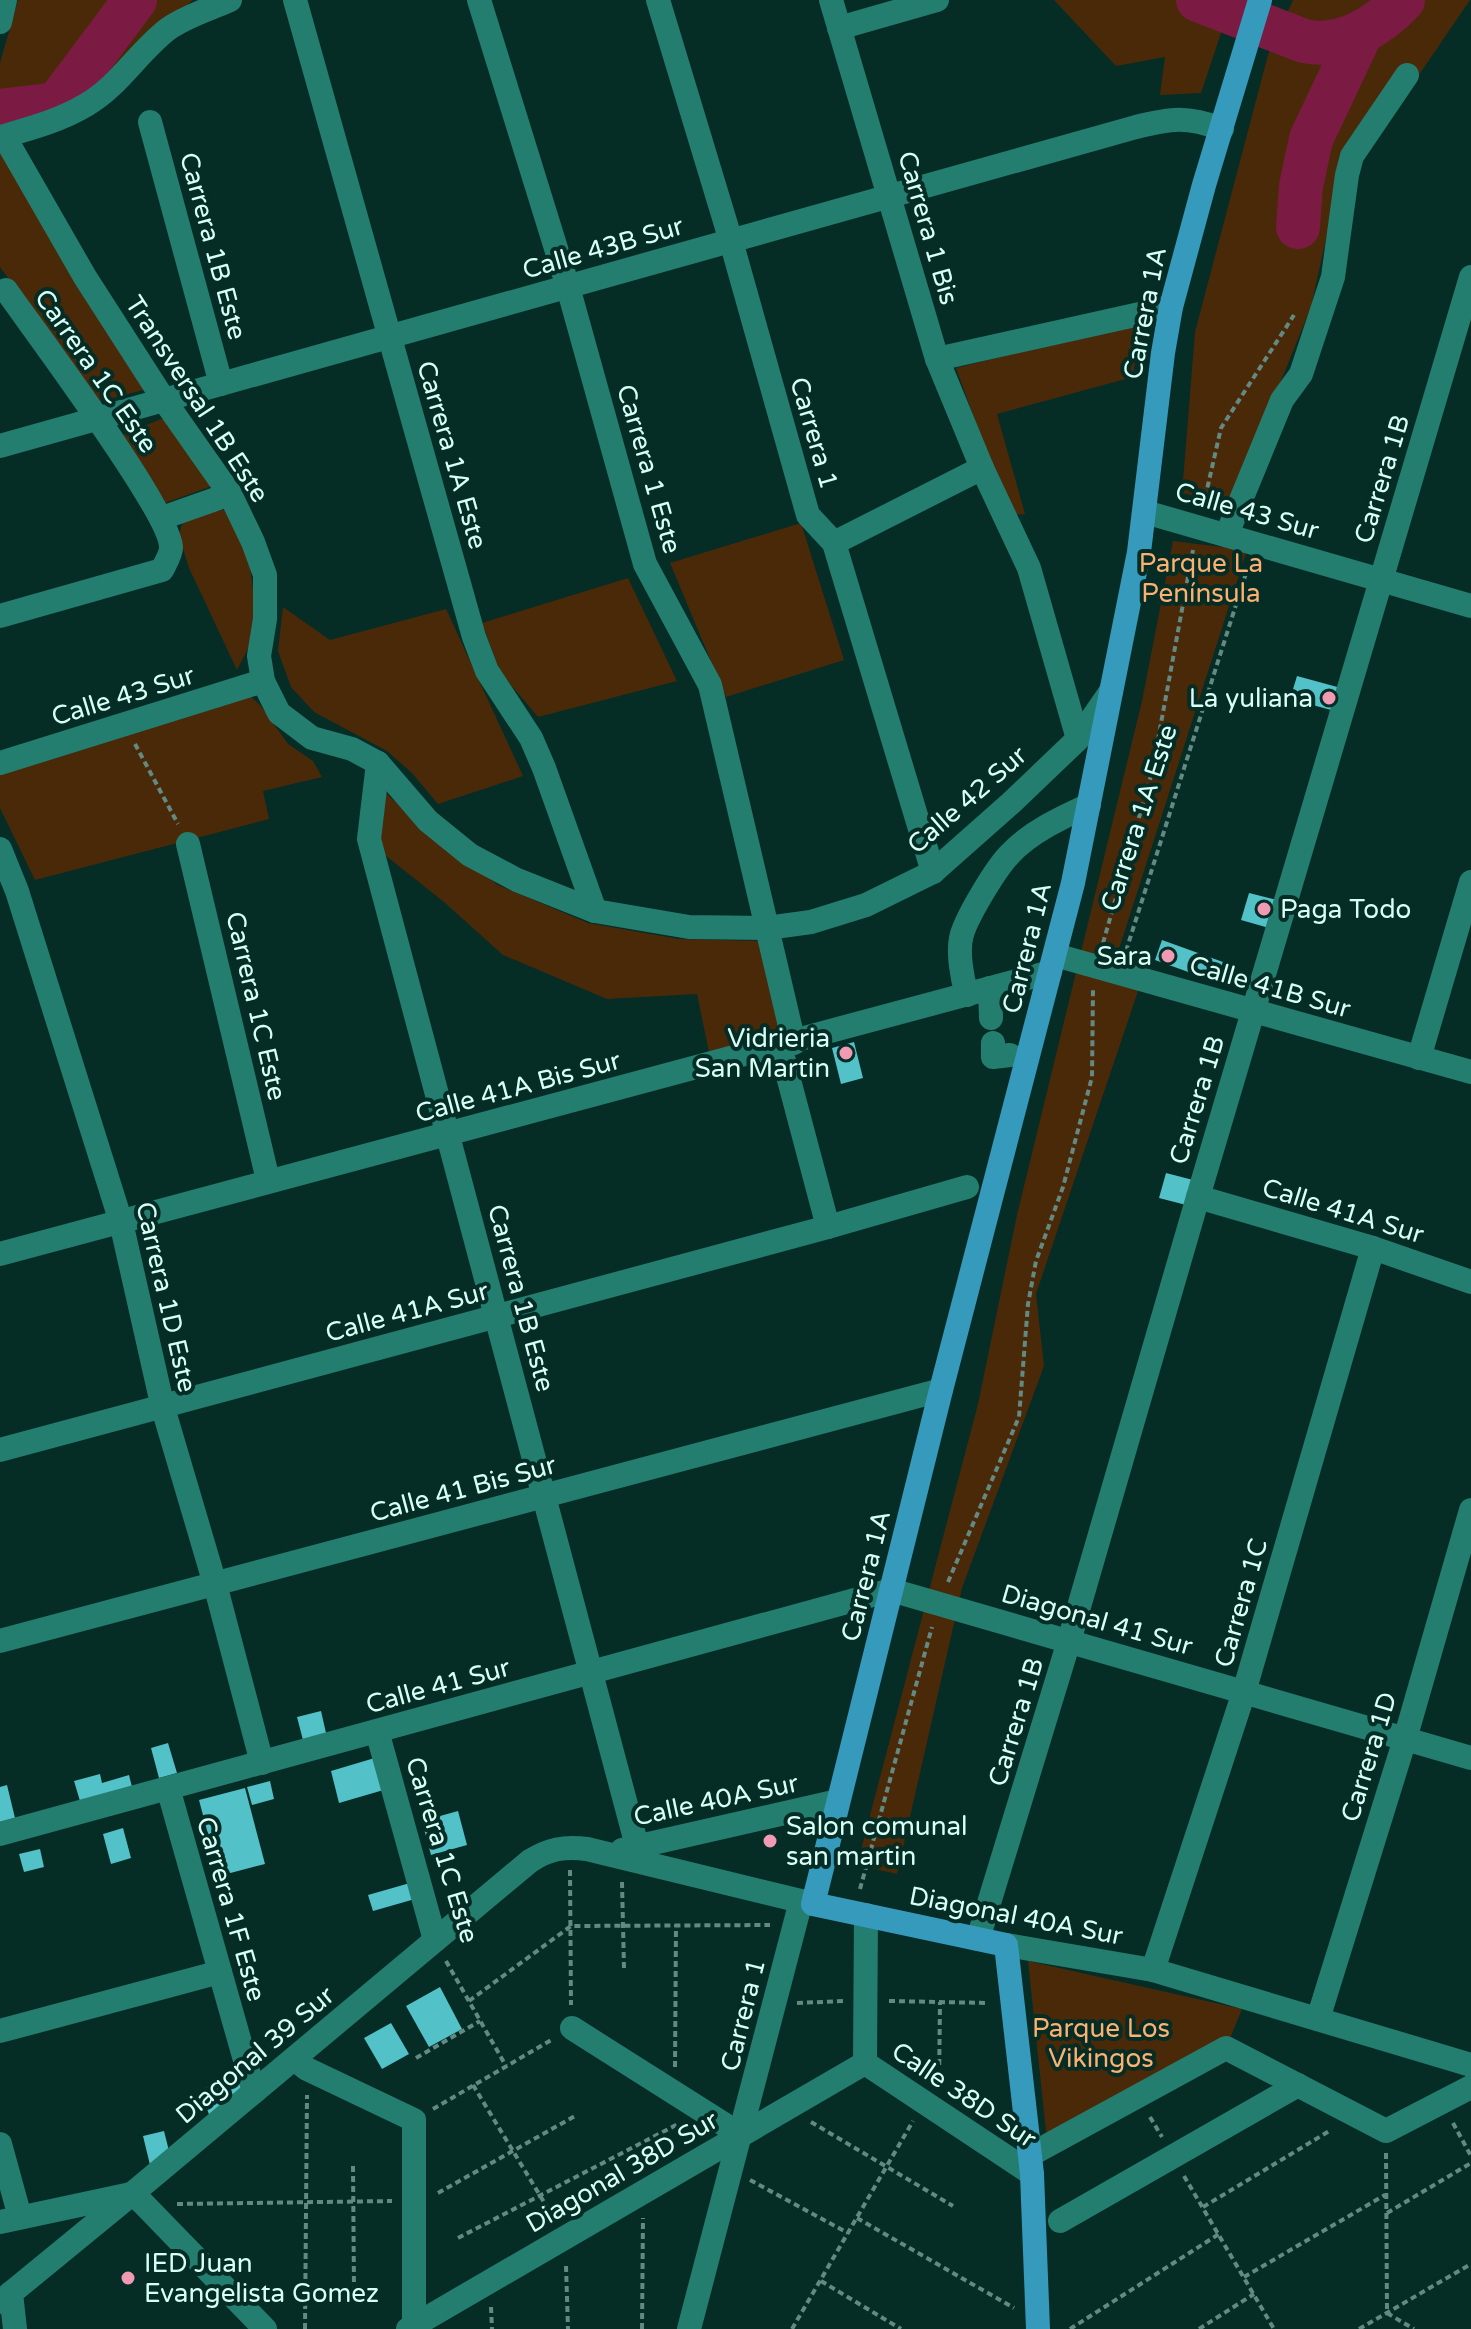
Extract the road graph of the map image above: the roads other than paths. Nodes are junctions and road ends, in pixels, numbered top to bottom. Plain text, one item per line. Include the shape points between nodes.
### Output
1 (5, 0) edge
2 (230, 0) edge
3 (295, 0) edge
4 (479, 0) edge
5 (658, 0) edge
6 (831, 0) edge
7 (937, 0) edge
8 (1260, 1) edge
9 (0, 22) edge
10 (839, 28) junction
11 (1407, 75) dead end
12 (150, 122) dead end
13 (1222, 129) junction
14 (889, 197) junction
15 (731, 241) junction
16 (1471, 277) edge
17 (568, 287) junction
18 (6, 290) dead end
19 (1171, 307) junction
20 (388, 337) junction
21 (937, 359) junction
22 (221, 384) junction
23 (164, 400) junction
24 (97, 419) junction
25 (0, 446) edge
26 (982, 468) junction
27 (230, 494) junction
28 (1145, 512) junction
29 (162, 518) junction
30 (1227, 534) junction
31 (834, 543) junction
32 (1381, 579) junction
33 (1471, 606) edge
34 (0, 616) edge
35 (263, 681) junction
36 (1111, 691) junction
37 (1078, 739) junction
38 (0, 763) edge
39 (378, 763) junction
40 (1089, 805) junction
41 (428, 821) joint
42 (188, 844) road end
43 (0, 849) edge
44 (933, 872) junction
45 (1471, 882) edge
46 (595, 911) junction
47 (767, 928) junction
48 (1052, 963) junction
49 (978, 992) junction
50 (1253, 1011) junction
51 (991, 1018) dead end
52 (787, 1044) junction
53 (1419, 1058) junction
54 (1471, 1072) edge
55 (449, 1135) junction
56 (268, 1180) junction
57 (967, 1187) dead end
58 (1198, 1197) junction
59 (121, 1222) junction
60 (828, 1227) junction
61 (1373, 1248) junction
62 (0, 1254) edge
63 (1471, 1282) edge
64 (497, 1316) junction
65 (941, 1390) junction
66 (163, 1408) junction
67 (0, 1450) edge
68 (545, 1496) junction
69 (1471, 1510) edge
70 (215, 1584) junction
71 (891, 1590) junction
72 (0, 1641) edge
73 (1069, 1641) junction
74 (591, 1673) junction
75 (1244, 1692) junction
76 (377, 1731) junction
77 (1405, 1739) junction
78 (1471, 1758) edge
79 (262, 1763) junction
80 (168, 1788) junction
81 (838, 1801) junction
82 (0, 1834) edge
83 (545, 1851) joint
84 (621, 1852) junction
85 (807, 1902) junction
86 (862, 1907) junction
87 (978, 1939) junction
88 (435, 1940) junction
89 (1006, 1945) junction
90 (1153, 1970) junction
91 (220, 1972) junction
92 (1318, 2019) junction
93 (572, 2028) road end
94 (0, 2031) edge
95 (865, 2063) junction
96 (300, 2064) junction
97 (1471, 2065) edge
98 (1298, 2085) junction
99 (1471, 2087) edge
100 (254, 2092) junction
101 (741, 2135) junction
102 (0, 2144) edge
103 (1031, 2164) junction
104 (139, 2199) junction
105 (10, 2219) edge
106 (1060, 2221) dead end
107 (5, 2298) edge
108 (1038, 2323) edge
109 (411, 2327) edge
110 (15, 2329) edge
111 (265, 2329) edge
112 (690, 2329) edge

1 - 9 street
2 - 23 street, Transversal 1B Este via 170,28 87,105 4,136
3 - 20 street, Carrera 1A Este
4 - 17 street, Carrera 1 Este
5 - 15 street, Carrera 1
6 - 10 street, Carrera 1 Bis
7 - 10 street
8 - 13 main road, Carrera 1A
10 - 14 street, Carrera 1 Bis
11 - 30 street via 1352,156 1333,277 1301,374 1282,400
12 - 22 street, Carrera 1B Este
13 - 14 street, Calle 43B Sur via 1196,120 1156,122
13 - 19 main road, Carrera 1A
14 - 15 street, Calle 43B Sur
14 - 21 street, Carrera 1 Bis
15 - 17 street, Calle 43B Sur
15 - 31 street, Carrera 1 via 808,515
16 - 32 street, Carrera 1B
17 - 20 street, Calle 43B Sur
17 - 47 street, Carrera 1 Este via 645,564 710,685
18 - 24 street, Carrera 1C Este
19 - 21 street
19 - 28 main road, Carrera 1A
20 - 22 street, Calle 43B Sur
20 - 46 street, Carrera 1A Este via 474,637 487,671 531,738
21 - 26 street, Carrera 1 Bis
22 - 23 street, Calle 43B Sur
23 - 24 street, Calle 43B Sur
23 - 27 street, Transversal 1B Este
24 - 25 street, Calle 43B Sur
24 - 29 street, Carrera 1C Este
26 - 31 street
26 - 37 street via 1029,568
27 - 29 street
27 - 35 street, Transversal 1B Este via 265,575 259,656
28 - 30 street, Calle 43 Sur
28 - 36 main road, Carrera 1A
29 - 34 street, Carrera 1C Este via 171,548 162,570
30 - 32 street, Calle 43 Sur
31 - 44 street, Carrera 1
32 - 33 street, Calle 43 Sur
32 - 50 street, Carrera 1B
35 - 38 street, Calle 43 Sur
35 - 39 street, Transversal 1B Este via 279,713 298,729
36 - 37 street, Calle 42 Sur
36 - 40 main road, Carrera 1A
37 - 44 street, Calle 42 Sur
39 - 41 street, Transversal 1B Este
39 - 55 street, Carrera 1B Este via 369,839
40 - 48 main road, Carrera 1A
40 - 49 street via 1010,854 988,888 961,935 962,977
41 - 46 street, Calle 42 Sur via 470,855
42 - 56 street, Carrera 1C Este
43 - 59 street, Carrera 1D Este
44 - 47 street, Calle 42 Sur via 866,905 811,922
45 - 53 street
46 - 47 street, Calle 42 Sur via 689,927
47 - 52 street, Carrera 1 Este
48 - 49 street, Calle 41A Bis Sur
48 - 50 street, Calle 41B Sur via 1107,970
48 - 65 main road, Carrera 1A
49 - 51 street
49 - 52 street, Calle 41A Bis Sur
50 - 53 street, Calle 41B Sur
50 - 58 street, Carrera 1B
52 - 55 street, Calle 41A Bis Sur
52 - 60 street, Carrera 1 Este
53 - 54 street, Calle 41B Sur
55 - 56 street, Calle 41A Bis Sur
55 - 64 street, Carrera 1B Este
56 - 59 street, Calle 41A Bis Sur
57 - 60 street, Calle 41A Sur
58 - 61 street, Calle 41A Sur
58 - 73 street, Carrera 1B
59 - 62 street, Calle 41A Bis Sur
59 - 66 street, Carrera 1D Este
60 - 64 street, Calle 41A Sur
61 - 63 street, Calle 41A Sur
61 - 75 street, Carrera 1C
64 - 66 street, Calle 41A Sur
64 - 68 street, Carrera 1B Este
65 - 68 street, Calle 41 Bis Sur
65 - 71 main road, Carrera 1A
66 - 67 street, Calle 41A Sur
66 - 70 street, Carrera 1D Este
68 - 70 street, Calle 41 Bis Sur
68 - 74 street, Carrera 1B Este
69 - 77 street, Carrera 1D
70 - 72 street, Calle 41 Bis Sur
70 - 79 street, Carrera 1D Este
71 - 73 street, Diagonal 41 Sur
71 - 74 street, Calle 41 Sur
71 - 81 main road, Carrera 1A
73 - 75 street, Diagonal 41 Sur
73 - 87 street, Carrera 1B
74 - 76 street, Calle 41 Sur
74 - 84 street, Carrera 1B Este
75 - 77 street, Diagonal 41 Sur
75 - 90 street, Carrera 1C
76 - 79 street, Calle 41 Sur
76 - 88 street, Carrera 1C Este
77 - 78 street, Diagonal 41 Sur
77 - 92 street, Carrera 1D
79 - 80 street, Calle 41 Sur
80 - 82 street, Calle 41 Sur
80 - 91 street, Carrera 1F Este
81 - 84 street, Calle 40A Sur
81 - 85 main road, Carrera 1A
83 - 84 street, Diagonal 40A Sur via 570,1847
83 - 88 street, Diagonal 39 Sur
84 - 85 street, Diagonal 40A Sur
85 - 86 main road, Diagonal 40A Sur
85 - 101 street, Carrera 1 via 794,1925
86 - 87 main road, Diagonal 40A Sur
86 - 95 street
87 - 89 main road, Diagonal 40A Sur
88 - 96 street, Diagonal 39 Sur
89 - 90 street, Diagonal 40A Sur
89 - 103 main road
90 - 92 street, Diagonal 40A Sur
91 - 94 street
91 - 100 street, Carrera 1F Este
92 - 97 street, Diagonal 40A Sur
93 - 101 street
95 - 101 street, Diagonal 38D Sur
95 - 103 street, Calle 38D Sur
96 - 100 street, Diagonal 39 Sur
96 - 109 street via 414,2120
98 - 99 street via 1386,2131
98 - 103 street via 1226,2048
98 - 106 street
100 - 104 street, Diagonal 39 Sur
101 - 109 street, Diagonal 38D Sur
101 - 112 street, Carrera 1
102 - 105 street
103 - 108 main road
104 - 105 street
104 - 107 street, Diagonal 39 Sur
104 - 111 street
107 - 110 street

